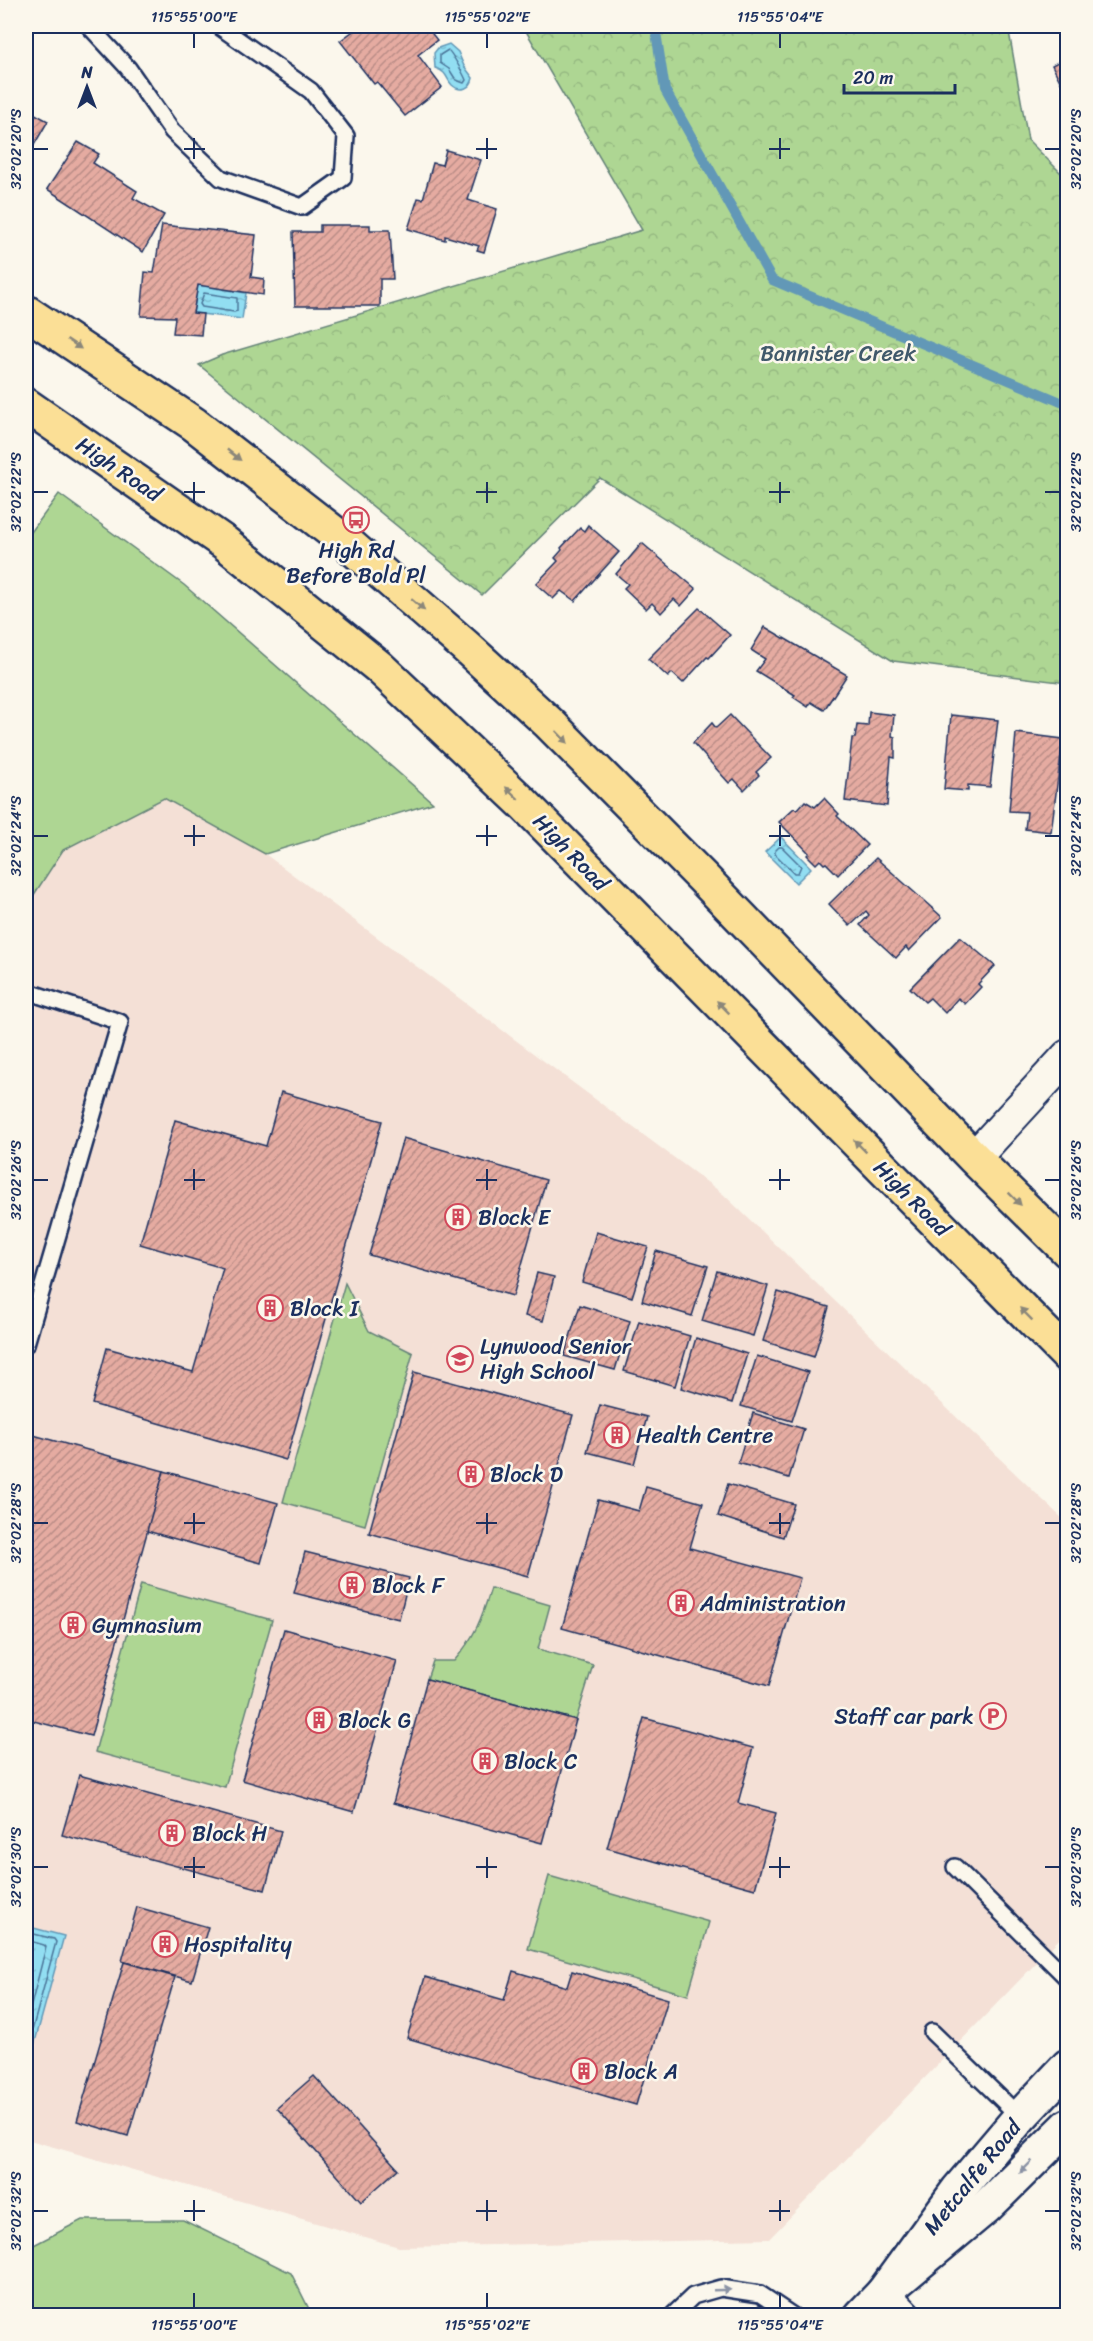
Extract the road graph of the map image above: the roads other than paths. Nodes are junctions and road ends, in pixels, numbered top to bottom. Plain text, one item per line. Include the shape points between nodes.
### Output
1 (89, 26) edge
2 (219, 26) edge
3 (26, 312) edge
4 (26, 405) edge
5 (26, 991) edge
6 (1068, 1056) edge
7 (974, 1158) junction
8 (1068, 1251) edge
9 (26, 1344) edge
10 (1068, 1356) edge
11 (955, 1867) dead end
12 (1068, 1979) edge
13 (932, 2032) dead end
14 (1068, 2066) edge
15 (1020, 2117) junction
16 (1068, 2126) edge
17 (883, 2308) edge
18 (672, 2316) edge
19 (793, 2316) edge

1 - 2 lane via 128,68 172,131 221,178 302,207 343,178 346,136 311,91
3 -> 7 main road via 194,424 347,543 464,645 549,723
10 -> 4 main road, High Road via 524,804 379,667 225,543
5 - 9 lane via 120,1022
6 - 7 street
7 -> 8 main road
11 - 12 lane
13 - 15 lane
14 - 15 main road, Metcalfe Road
15 - 17 main road, Metcalfe Road via 958,2190
16 -> 17 main road, Metcalfe Road
18 -> 19 lane via 693,2296 721,2288 760,2294

